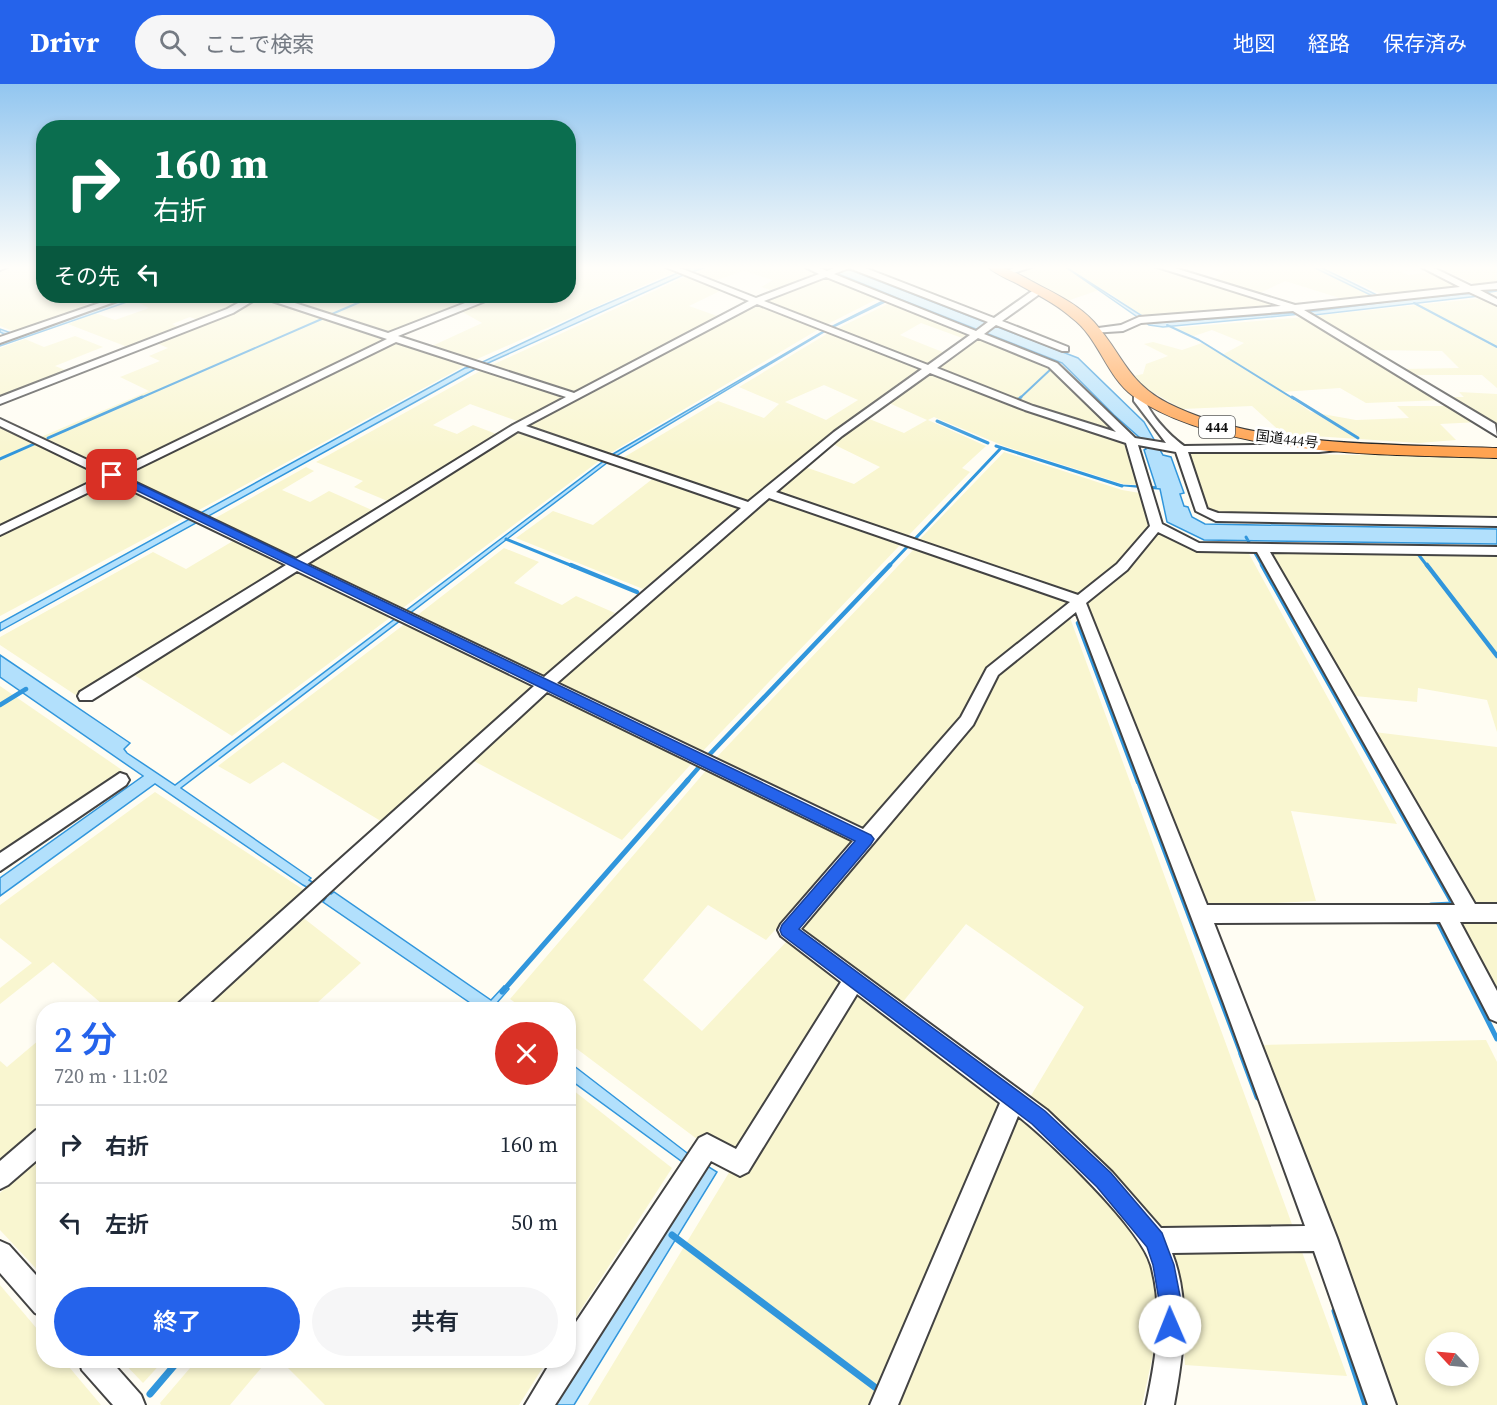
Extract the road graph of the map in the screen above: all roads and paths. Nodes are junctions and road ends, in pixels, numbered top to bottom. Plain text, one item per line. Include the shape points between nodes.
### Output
1 (35, 328) edge
2 (187, 328) edge
3 (363, 328) edge
4 (414, 328) edge
5 (705, 328) edge
6 (825, 328) edge
7 (986, 328) junction
8 (1090, 328) edge
9 (1124, 328) edge
10 (1329, 328) edge
11 (1094, 331) junction
12 (8, 337) edge
13 (392, 337) junction
14 (1065, 349) dead end
15 (930, 368) junction
16 (1139, 393) junction
17 (573, 396) junction
18 (0, 401) edge
19 (0, 422) edge
20 (517, 427) junction
21 (1497, 433) edge
22 (1131, 441) junction
23 (1349, 446) junction
24 (1175, 449) junction
25 (1497, 453) edge
26 (112, 475) junction
27 (767, 493) junction
28 (750, 507) junction
29 (1497, 522) edge
30 (1156, 526) junction
31 (0, 531) edge
32 (1255, 548) junction
33 (1497, 551) edge
34 (298, 565) junction
35 (1078, 600) junction
36 (546, 684) junction
37 (86, 696) dead end
38 (120, 780) dead end
39 (866, 839) junction
40 (0, 863) edge
41 (1445, 913) junction
42 (1470, 913) junction
43 (1497, 913) edge
44 (1202, 914) junction
45 (854, 979) junction
46 (195, 1002) edge
47 (1497, 1012) edge
48 (1014, 1098) junction
49 (36, 1145) edge
50 (0, 1178) edge
51 (1324, 1238) junction
52 (1155, 1241) junction
53 (0, 1254) edge
54 (36, 1295) edge
55 (576, 1348) edge
56 (99, 1368) edge
57 (563, 1368) edge
58 (131, 1405) edge
59 (539, 1405) edge
60 (884, 1405) edge
61 (1160, 1405) edge
62 (1382, 1405) edge

1 - 12 street
2 - 18 street
3 - 13 street
4 - 13 street
5 - 17 street
6 - 15 street
7 - 14 street
7 - 15 street
7 - 22 street via 1053,365
8 - 11 highway, 国道444号 / 444
9 - 11 street
10 - 21 street
11 - 16 highway, 国道444号 / 444 via 1118,370
13 - 17 street
13 - 26 street
15 - 22 street via 1029,408
15 - 27 street via 838,434
16 - 23 highway, 国道444号 / 444 via 1183,416 1214,426 1282,440
16 - 24 street via 1139,401
17 - 20 street
19 - 26 street
20 - 28 street
20 - 34 street
22 - 24 street
22 - 30 street
23 - 24 street via 1319,450
23 - 25 highway, 国道444号 / 444
24 - 29 street via 1192,501 1216,517
26 - 31 street
26 - 34 street
27 - 28 street
27 - 35 street
28 - 36 street
30 - 32 street via 1197,547
30 - 35 street via 1122,567
32 - 33 street
32 - 42 street
34 - 36 street
34 - 37 street
35 - 39 street via 992,672 967,721
35 - 44 street
36 - 39 street
36 - 46 street
38 - 40 street
39 - 45 street via 788,930
41 - 42 street
41 - 44 street
41 - 47 street
42 - 43 street
44 - 51 street
45 - 48 street
45 - 55 street via 740,1164 707,1146
48 - 52 street via 1104,1180
48 - 60 street
49 - 50 street
51 - 52 street
51 - 62 street
52 - 61 street via 1164,1265 1171,1306 1168,1365
53 - 54 street
56 - 58 street
57 - 59 street

